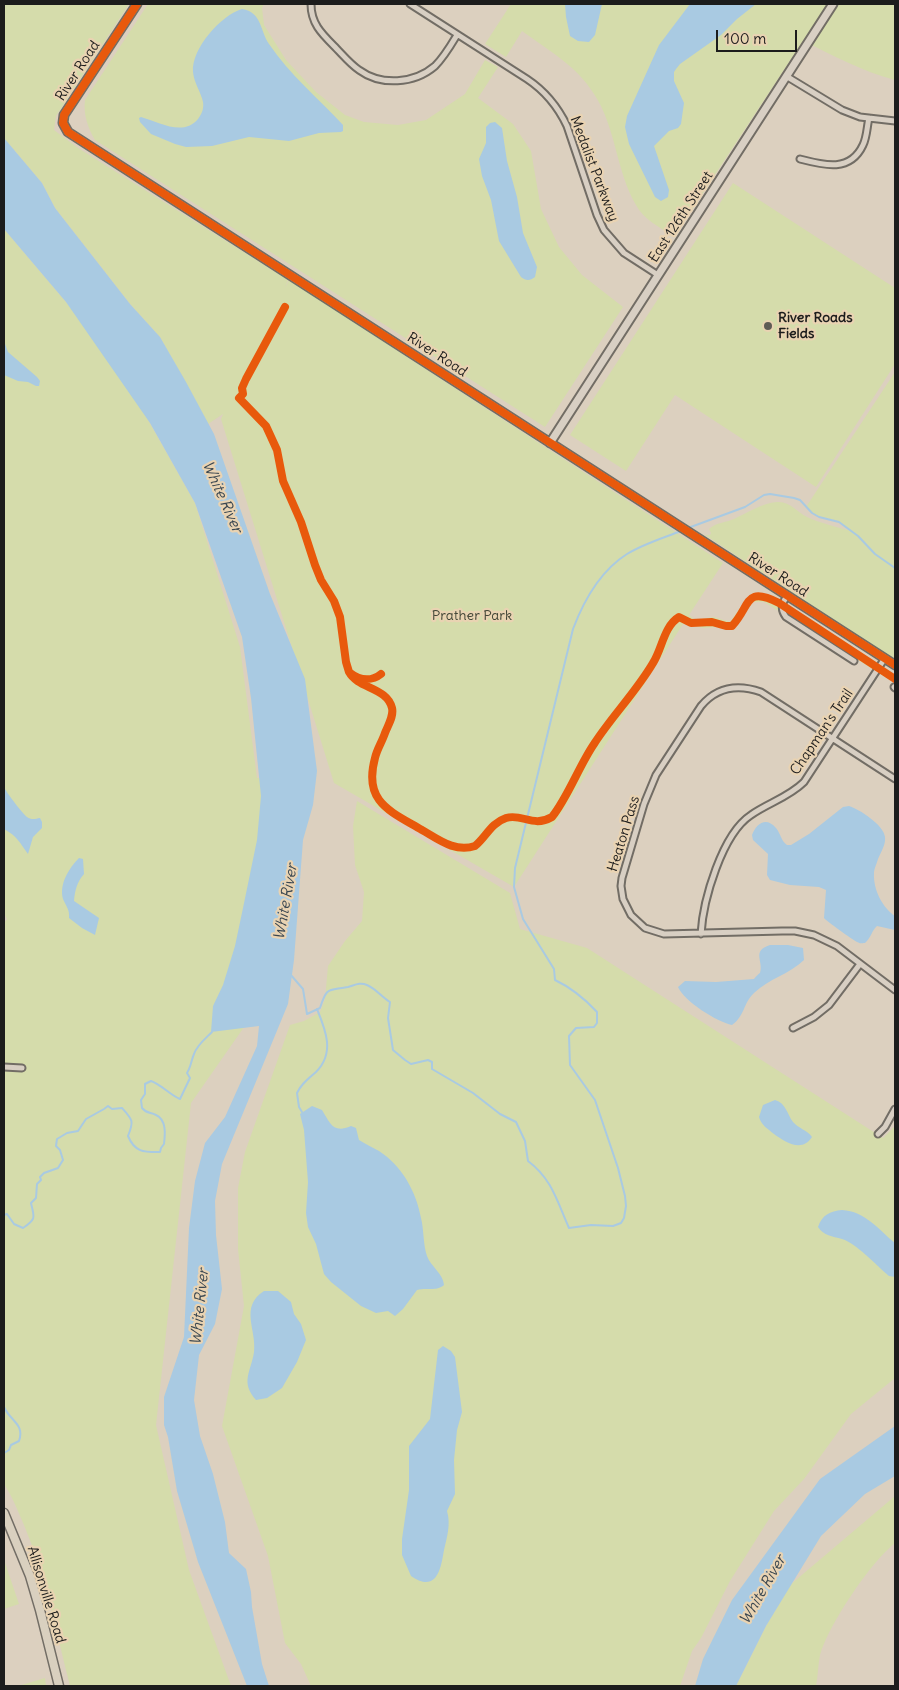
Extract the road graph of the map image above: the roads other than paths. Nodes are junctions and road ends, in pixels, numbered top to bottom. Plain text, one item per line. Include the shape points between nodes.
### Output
1 (137, 4) edge
2 (312, 4) edge
3 (410, 4) edge
4 (833, 4) edge
5 (457, 34) junction
6 (786, 76) junction
7 (869, 118) junction
8 (895, 121) edge
9 (800, 160) dead end
10 (658, 275) junction
11 (550, 443) junction
12 (788, 596) junction
13 (885, 658) junction
14 (854, 661) dead end
15 (895, 665) edge
16 (833, 738) junction
17 (895, 779) edge
18 (701, 934) junction
19 (860, 964) junction
20 (895, 990) edge
21 (793, 1028) dead end
22 (4, 1067) edge
23 (22, 1068) dead end
24 (895, 1109) edge
25 (878, 1134) dead end
26 (4, 1513) edge
27 (59, 1686) edge

1 - 11 street, River Road via 64,115 63,123 68,132
2 - 5 street via 314,22 322,34 359,70 381,80 402,81 425,73 442,57
3 - 5 street, Medalist Parkway
4 - 6 street, East 126th Street
5 - 10 street, Medalist Parkway via 532,82 553,103 567,126 596,215 604,230 624,253
6 - 7 street via 833,106
6 - 10 street, East 126th Street
7 - 8 street
7 - 9 street via 863,145 846,162 833,166
10 - 11 street, East 126th Street
11 - 12 street, River Road
12 - 13 street, River Road
12 - 14 street via 782,606 786,617
13 - 15 street, River Road
13 - 16 street, Chapman's Trail
16 - 17 street
16 - 18 street, Chapman's Trail via 810,775 798,787 751,814 729,840 703,910
16 - 18 street, Heaton Pass via 753,689 725,689 701,706 650,788 621,886 628,910 645,928 664,934
18 - 19 street, Heaton Pass via 805,933 825,939
19 - 20 street, Heaton Pass
19 - 21 street via 829,1005
22 - 23 street
24 - 25 street
26 - 27 main road, Allisonville Road via 30,1576

